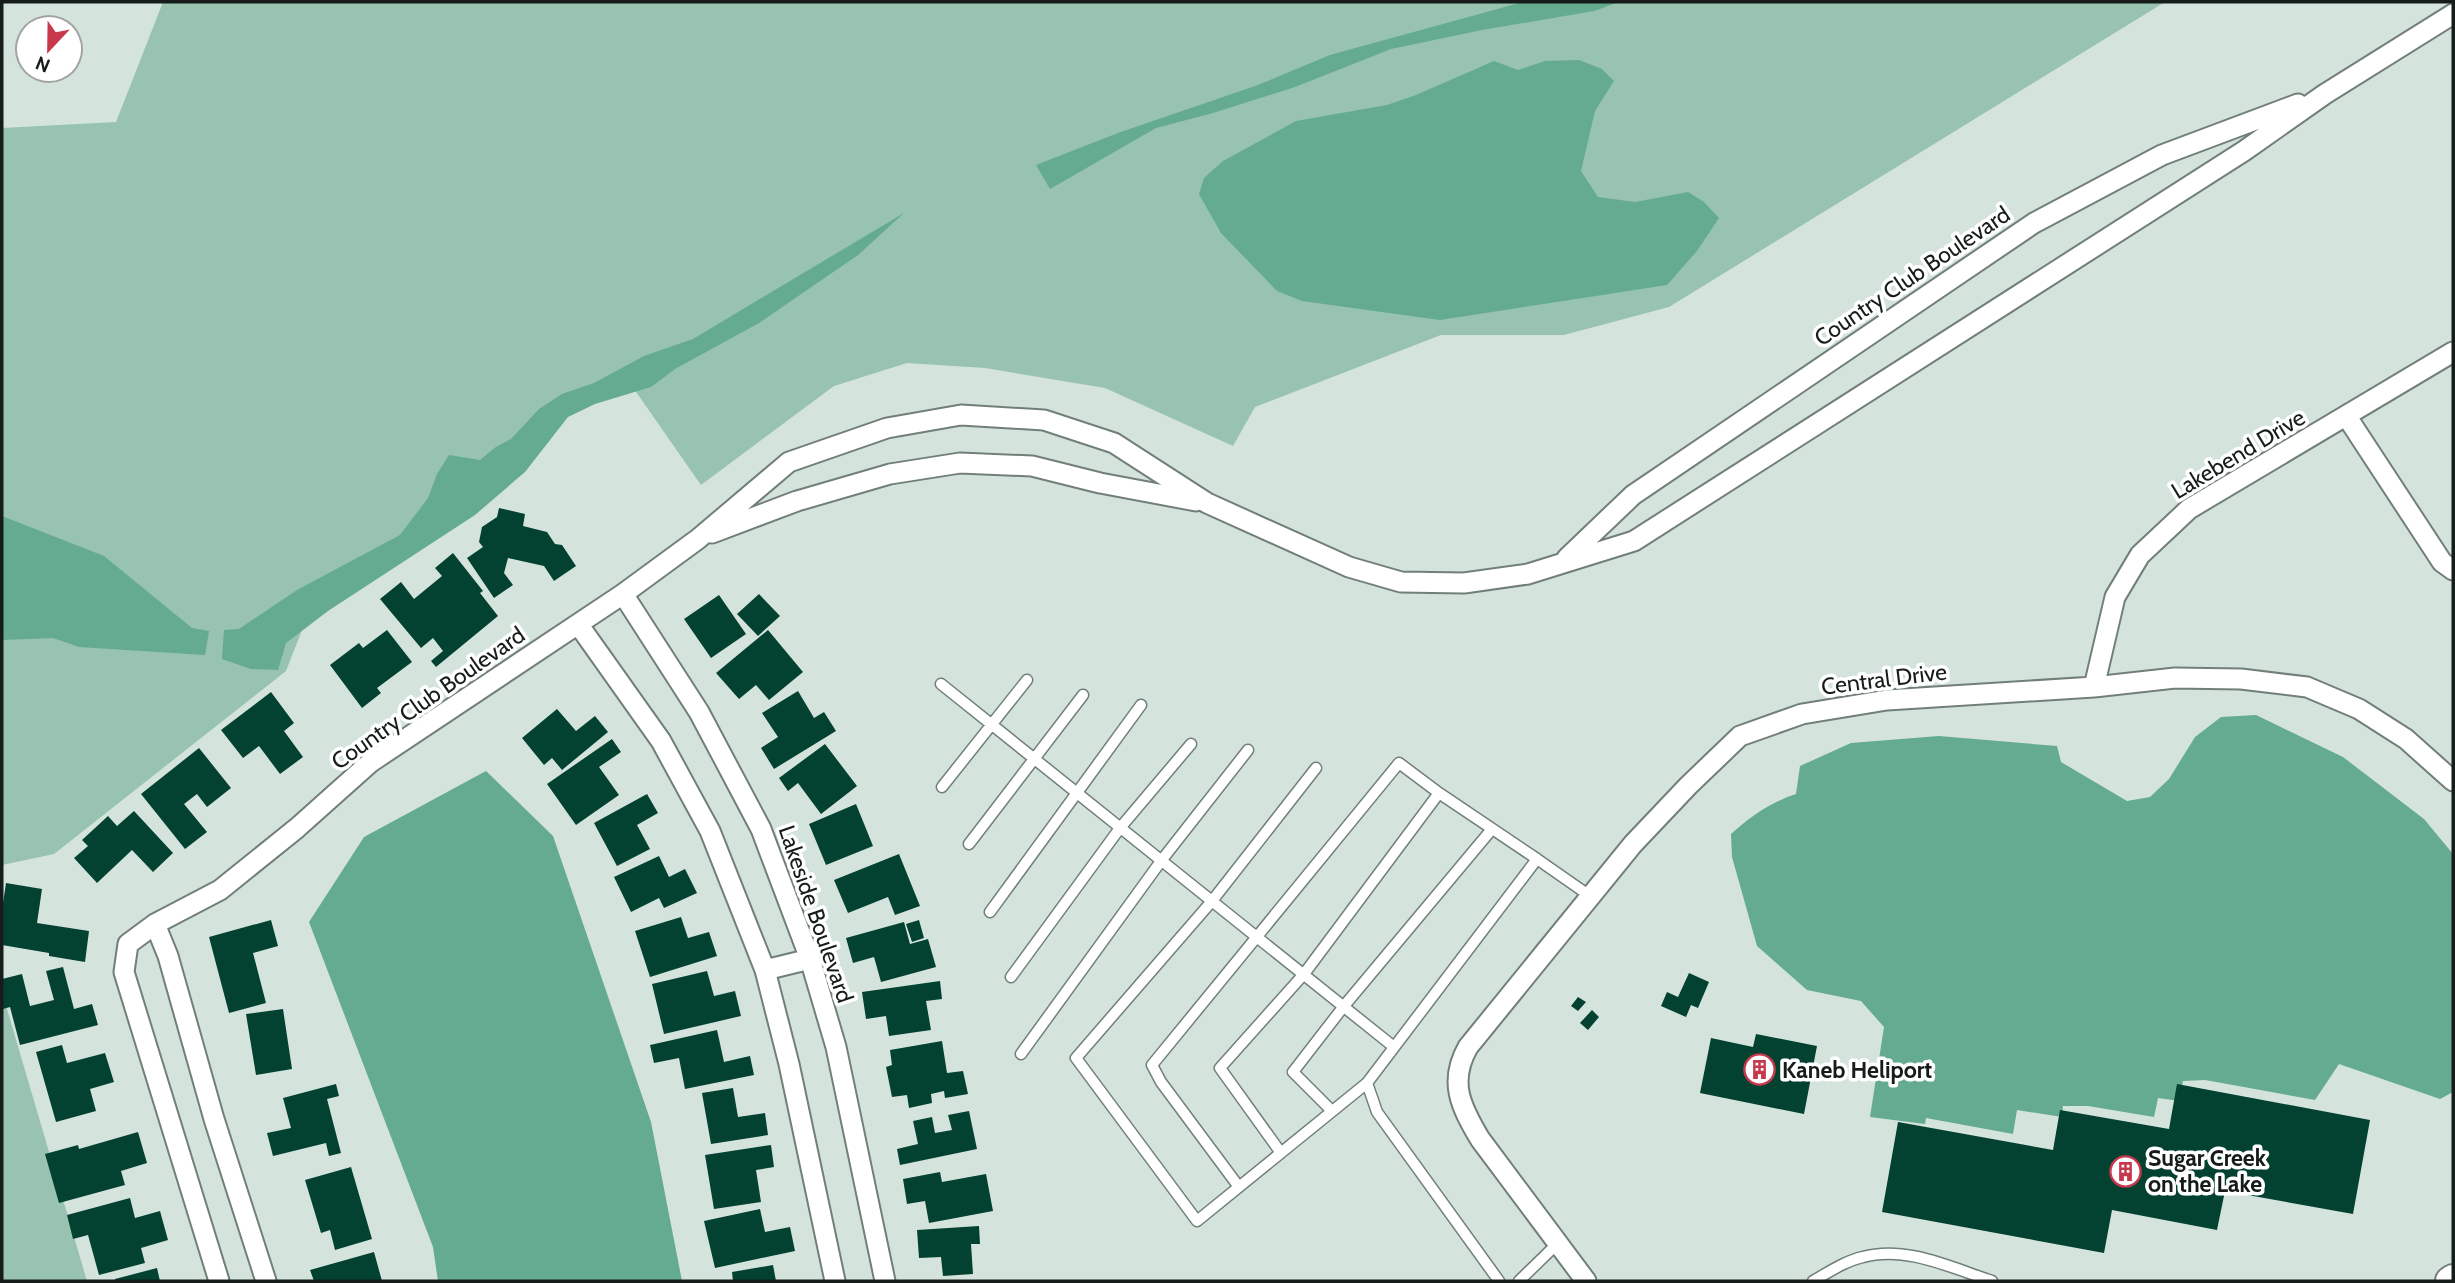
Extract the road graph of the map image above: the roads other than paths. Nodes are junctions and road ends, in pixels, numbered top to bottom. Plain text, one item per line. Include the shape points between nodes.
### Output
1 (2453, 14) edge
2 (2325, 94) junction
3 (2453, 352) edge
4 (2347, 417) junction
5 (1207, 503) junction
6 (698, 539) junction
7 (1564, 562) junction
8 (2453, 570) edge
9 (623, 594) junction
10 (578, 624) junction
11 (1027, 680) dead end
12 (941, 684) dead end
13 (2094, 687) junction
14 (1083, 695) dead end
15 (1142, 705) dead end
16 (990, 724) junction
17 (1191, 744) dead end
18 (1248, 750) dead end
19 (1033, 758) junction
20 (1316, 768) dead end
21 (2453, 781) edge
22 (942, 788) dead end
23 (1075, 792) junction
24 (1439, 793) junction
25 (1120, 828) junction
26 (1492, 829) junction
27 (969, 844) dead end
28 (1537, 859) junction
29 (1161, 860) junction
30 (1590, 897) junction
31 (1212, 901) junction
32 (990, 912) dead end
33 (155, 923) junction
34 (1257, 936) junction
35 (810, 959) junction
36 (765, 970) junction
37 (1304, 974) junction
38 (1011, 977) dead end
39 (1344, 1006) junction
40 (1394, 1046) junction
41 (1021, 1054) dead end
42 (1367, 1083) junction
43 (1332, 1111) junction
44 (1281, 1153) junction
45 (1239, 1187) junction
46 (1558, 1243) junction
47 (219, 1281) edge
48 (267, 1281) edge
49 (835, 1281) edge
50 (885, 1281) edge
51 (1499, 1281) edge
52 (1519, 1281) edge
53 (1586, 1281) edge
54 (1813, 1281) edge
55 (1992, 1281) edge

1 - 2 street, Country Club Boulevard
2 - 7 street, Country Club Boulevard via 2244,151 1634,541
2 - 7 street, Country Club Boulevard via 2162,155 2034,223 1633,495
3 - 4 street, Lakebend Drive
4 - 8 street via 2442,562
4 - 13 street, Lakebend Drive via 2189,509 2140,555 2115,597
5 - 6 street, Country Club Boulevard via 1100,484 1032,466 960,463 890,474 797,501
5 - 6 street, Country Club Boulevard via 1114,443 1044,420 961,415 887,428 789,462
5 - 7 street, Country Club Boulevard via 1349,567 1401,582 1464,583 1528,574
6 - 9 street, Country Club Boulevard
9 - 10 street, Country Club Boulevard
9 - 35 street, Lakeside Boulevard via 699,712 761,829
10 - 33 street, Country Club Boulevard via 371,762 220,890
10 - 36 street via 667,752 710,831
11 - 16 lane
12 - 16 lane
13 - 21 street, Central Drive via 2175,678 2307,687 2359,709 2406,739
13 - 30 street, Central Drive via 1887,700 1802,714 1740,736 1633,844
14 - 19 lane
15 - 23 lane
16 - 19 lane
16 - 22 lane
17 - 25 lane
18 - 29 lane
19 - 23 lane
19 - 27 lane
20 - 31 lane
23 - 25 lane
23 - 32 lane
24 - 26 lane
24 - 34 lane via 1399,763
24 - 37 lane
25 - 29 lane
25 - 38 lane
26 - 28 lane
26 - 39 lane
28 - 30 lane
28 - 40 lane
29 - 31 lane
29 - 41 lane
30 - 46 street, Central Drive via 1468,1047 1457,1078 1468,1119 1480,1139
31 - 34 lane
31 - 45 lane via 1076,1058 1197,1221
33 - 47 street, Country Club Boulevard via 128,944 124,972
33 - 48 street
34 - 37 lane
34 - 45 lane via 1152,1065
35 - 36 street
35 - 50 street, Lakeside Boulevard via 836,1046
36 - 49 street
37 - 39 lane
37 - 44 lane via 1220,1068
39 - 40 lane
39 - 43 lane via 1293,1072
40 - 42 lane
42 - 43 lane
42 - 51 lane via 1377,1112
43 - 44 lane
44 - 45 lane
46 - 52 lane
46 - 53 street
54 - 55 lane via 1864,1256 1893,1254 1930,1260

